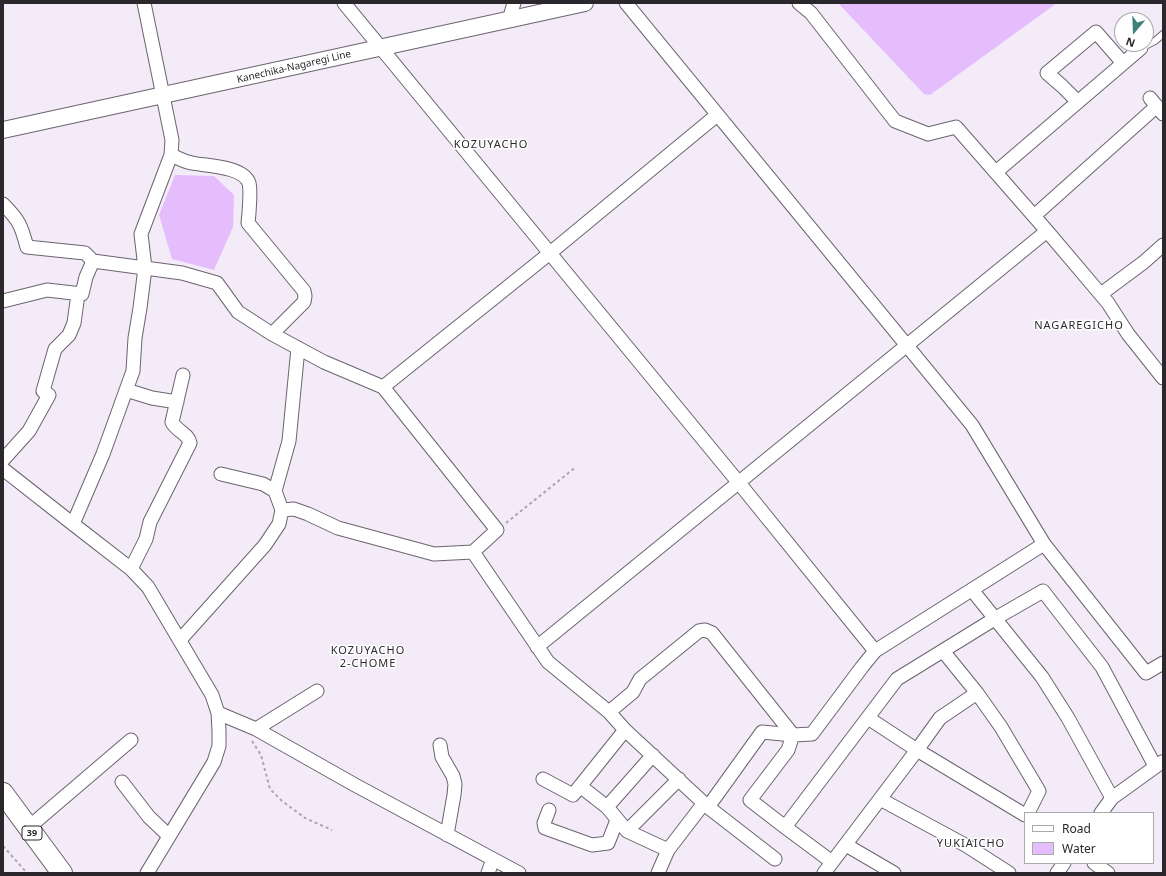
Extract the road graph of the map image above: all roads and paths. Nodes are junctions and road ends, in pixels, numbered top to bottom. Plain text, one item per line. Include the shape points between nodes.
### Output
1 (144, 3) edge
2 (344, 3) edge
3 (514, 3) edge
4 (585, 3) edge
5 (626, 3) edge
6 (799, 3) edge
7 (509, 20) junction
8 (1163, 34) edge
9 (1154, 42) edge
10 (381, 48) junction
11 (1136, 52) edge
12 (1123, 63) junction
13 (164, 96) junction
14 (1078, 102) junction
15 (1157, 106) edge
16 (717, 115) junction
17 (3, 130) edge
18 (172, 155) junction
19 (996, 172) junction
20 (3, 204) edge
21 (1034, 216) junction
22 (1048, 231) junction
23 (1163, 244) edge
24 (550, 253) junction
25 (93, 261) junction
26 (146, 268) junction
27 (78, 294) junction
28 (1101, 294) junction
29 (3, 301) edge
30 (272, 334) junction
31 (907, 346) junction
32 (298, 348) junction
33 (183, 375) dead end
34 (1163, 378) edge
35 (383, 387) junction
36 (126, 390) junction
37 (177, 402) junction
38 (3, 460) edge
39 (576, 467) dead end
40 (3, 469) edge
41 (221, 474) dead end
42 (739, 483) junction
43 (275, 491) junction
44 (282, 510) junction
45 (72, 524) junction
46 (497, 530) junction
47 (1044, 544) junction
48 (473, 552) junction
49 (132, 569) junction
50 (972, 590) junction
51 (996, 618) junction
52 (180, 640) junction
53 (537, 647) junction
54 (875, 651) junction
55 (943, 651) junction
56 (1163, 663) edge
57 (317, 691) dead end
58 (977, 693) junction
59 (609, 712) junction
60 (218, 713) junction
61 (868, 718) junction
62 (625, 730) junction
63 (252, 734) junction
64 (793, 736) junction
65 (131, 740) dead end
66 (440, 745) dead end
67 (918, 750) junction
68 (653, 755) junction
69 (1159, 763) edge
70 (543, 779) dead end
71 (679, 780) junction
72 (122, 782) dead end
73 (580, 786) junction
74 (3, 793) edge
75 (1112, 798) junction
76 (880, 799) junction
77 (706, 805) junction
78 (607, 807) junction
79 (549, 810) dead end
80 (1029, 812) edge
81 (1102, 812) edge
82 (1024, 814) edge
83 (617, 820) junction
84 (785, 826) junction
85 (28, 828) junction
86 (332, 830) dead end
87 (627, 831) junction
88 (447, 835) junction
89 (169, 836) junction
90 (3, 846) edge
91 (846, 846) junction
92 (668, 850) junction
93 (492, 859) junction
94 (775, 859) dead end
95 (1063, 864) edge
96 (1095, 864) edge
97 (828, 868) edge
98 (27, 873) edge
99 (62, 873) edge
100 (147, 873) edge
101 (488, 873) edge
102 (519, 873) edge
103 (658, 873) edge
104 (894, 873) edge
105 (1009, 873) edge
106 (1057, 873) edge
107 (1108, 873) edge

1 - 13 street
2 - 10 street
3 - 7 street
4 - 7 street, Kanechika-Nagaregi Line
5 - 16 street
6 - 19 street via 811,13 895,121 928,134 956,127
7 - 10 street, Kanechika-Nagaregi Line
8 - 9 lane
10 - 13 street, Kanechika-Nagaregi Line
10 - 24 street
11 - 12 street
12 - 14 street
12 - 14 street via 1096,32 1047,74
13 - 17 street, Kanechika-Nagaregi Line
13 - 18 street via 172,140
14 - 19 street
15 - 21 street
16 - 24 street
16 - 31 street
18 - 26 street via 141,234
18 - 30 street via 190,163 227,168 247,178 250,184 248,223 304,291 305,296 304,302
19 - 21 street
20 - 25 street via 16,217 27,247 85,253
21 - 22 street
22 - 28 street
22 - 31 street
23 - 28 street via 1144,262
24 - 35 street
24 - 42 street
25 - 26 street
25 - 27 street via 82,294
26 - 30 street via 182,273 217,283 238,312
26 - 36 street via 135,338 133,371
27 - 29 street via 47,290
27 - 38 street via 74,323 69,335 55,349 44,391 49,395 29,431
28 - 34 street via 1128,334
30 - 32 street
31 - 42 street
31 - 47 street via 972,425
32 - 35 street
32 - 43 street via 289,441
33 - 37 street
35 - 46 street
36 - 37 street
36 - 45 street via 104,454
37 - 49 street via 172,422 190,443 150,522 146,539
39 - 46 path
40 - 45 street
41 - 43 street via 263,484
42 - 53 street
42 - 54 street
43 - 44 street
44 - 48 street via 294,509 338,528 434,554
44 - 52 street via 279,524 265,545
45 - 49 street
46 - 48 street
47 - 50 street
47 - 56 street via 1146,673
48 - 53 street
49 - 52 street via 148,587
50 - 51 street
50 - 54 street
51 - 55 street
51 - 69 street via 1043,591 1102,667
51 - 75 street via 1042,677
52 - 60 street via 212,695
53 - 59 street via 548,662
54 - 64 street via 812,734
55 - 58 street
55 - 61 street via 896,679
57 - 63 street
58 - 67 street via 940,718
58 - 80 street via 1040,791
59 - 62 street
59 - 64 street via 633,692 640,679 699,631 705,630 712,633
60 - 63 street
60 - 89 street via 219,746 214,762
61 - 67 street
61 - 84 street
62 - 68 street
62 - 73 street
63 - 86 path via 253,742 261,755 270,789 305,818
63 - 88 street
64 - 77 street via 762,732
64 - 84 street via 788,750 750,800
65 - 85 street
66 - 88 street via 442,757 455,784
67 - 76 street
67 - 82 street
68 - 71 street
68 - 78 street
69 - 75 street
70 - 73 street via 573,795
71 - 77 street
71 - 87 street
72 - 89 street via 149,817
73 - 78 street
74 - 85 main road, 39
75 - 81 street
76 - 91 street
76 - 105 street via 967,846
77 - 92 street
77 - 94 street
78 - 83 street
79 - 83 street via 544,823 545,828 592,846 608,843
83 - 87 street
84 - 97 street
85 - 99 main road, 39
87 - 92 street
88 - 93 street
89 - 100 street
90 - 98 path
91 - 97 street
91 - 104 street
92 - 103 street
93 - 101 street
93 - 102 street
95 - 106 street
96 - 107 street

